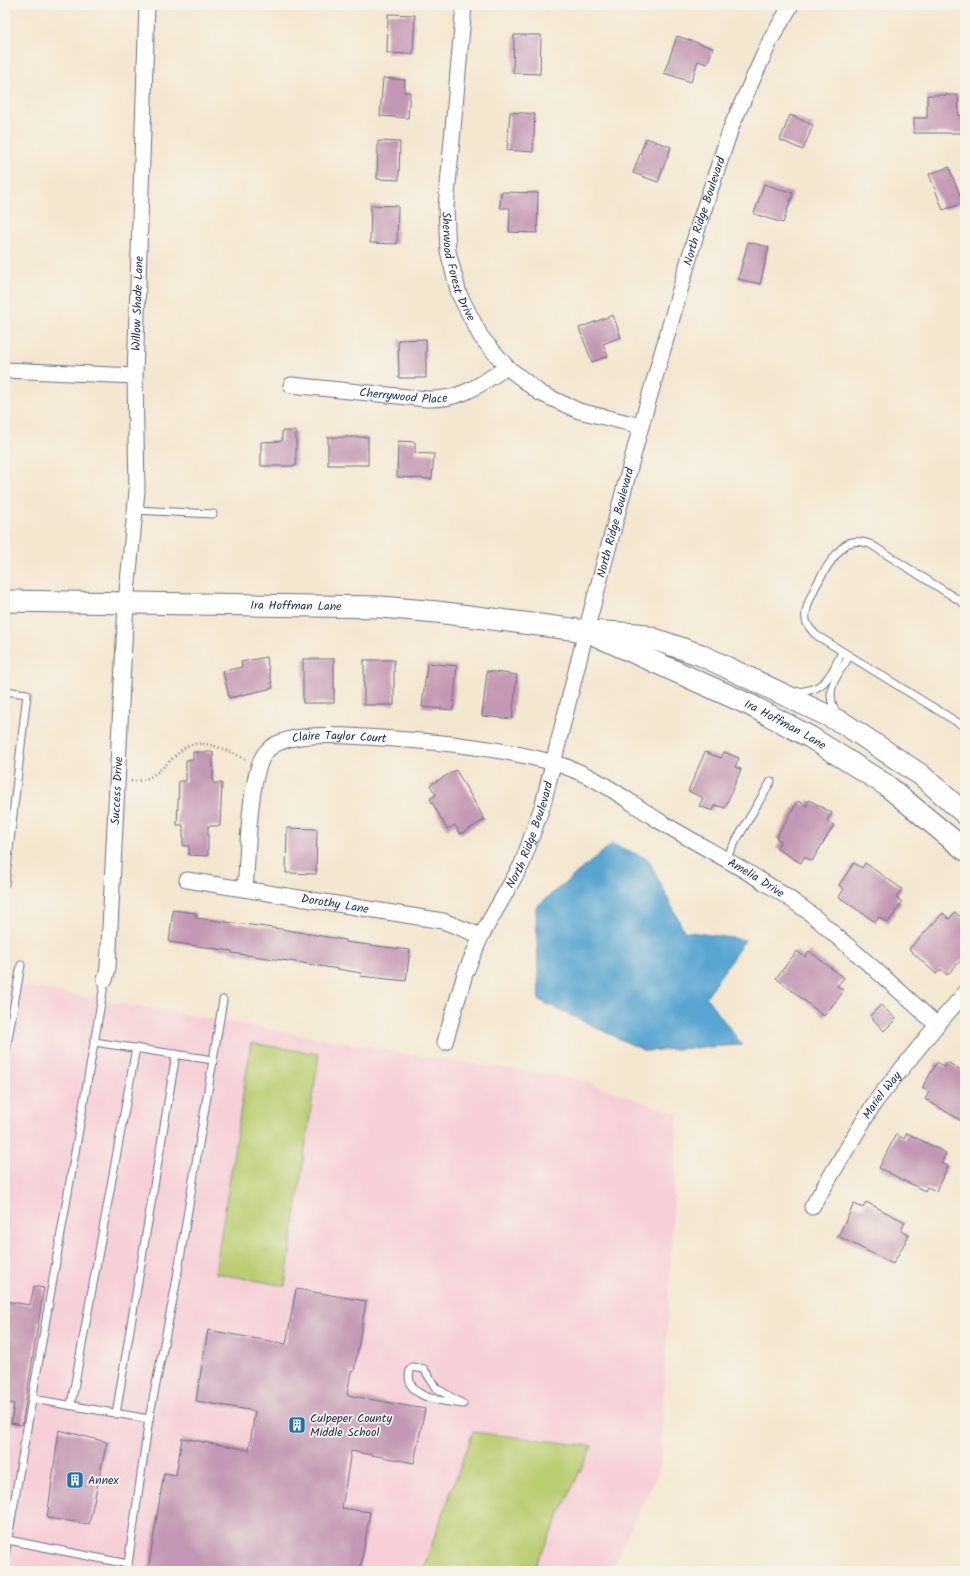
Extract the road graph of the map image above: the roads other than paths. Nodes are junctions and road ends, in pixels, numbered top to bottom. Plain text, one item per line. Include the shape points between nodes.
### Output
1 (146, 5) edge
2 (464, 5) edge
3 (791, 5) edge
4 (506, 366) junction
5 (5, 370) edge
6 (135, 376) junction
7 (291, 385) dead end
8 (641, 426) junction
9 (134, 510) junction
10 (213, 514) dead end
11 (5, 601) edge
12 (126, 602) junction
13 (965, 604) edge
14 (586, 631) junction
15 (842, 652) junction
16 (849, 657) junction
17 (5, 691) edge
18 (780, 693) junction
19 (843, 723) junction
20 (965, 727) edge
21 (554, 764) junction
22 (771, 781) dead end
23 (965, 814) edge
24 (965, 850) edge
25 (726, 858) junction
26 (187, 880) dead end
27 (5, 884) edge
28 (245, 889) junction
29 (481, 936) junction
30 (21, 965) dead end
31 (105, 980) joint
32 (965, 993) edge
33 (223, 1000) dead end
34 (937, 1025) junction
35 (94, 1042) junction
36 (445, 1042) dead end
37 (136, 1048) junction
38 (176, 1054) junction
39 (5, 1056) edge
40 (213, 1060) junction
41 (812, 1207) dead end
42 (33, 1399) junction
43 (463, 1404) joint
44 (71, 1405) junction
45 (116, 1414) junction
46 (149, 1420) junction
47 (8, 1540) junction
48 (5, 1555) edge
49 (127, 1567) edge

1 - 6 street, Willow Shade Lane
2 - 4 street, Sherwood Forest Drive via 446,207 448,251 459,294 481,336
3 - 8 street, North Ridge Boulevard via 771,39 732,126 699,224
4 - 7 street, Cherrywood Place via 475,388 450,398 428,399
4 - 8 street, Sherwood Forest Drive via 540,393 579,411
5 - 6 street
6 - 9 street, Willow Shade Lane via 137,490
8 - 14 street, North Ridge Boulevard
9 - 10 lane
9 - 12 street, Willow Shade Lane
11 - 12 main road, Ira Hoffman Lane
12 - 14 main road, Ira Hoffman Lane via 381,607
12 - 31 street, Success Drive via 108,968
13 - 15 lane via 870,544 858,541 848,543 839,551 812,593 806,606 805,619 816,635
14 - 18 main road, Ira Hoffman Lane via 646,636 702,655
14 - 21 street, North Ridge Boulevard
14 - 24 main road, Ira Hoffman Lane via 750,705 810,737 886,786
15 - 16 lane
15 - 18 lane via 831,673 815,689
16 - 19 lane via 830,690 835,710
16 - 20 lane
17 - 27 lane via 28,694
18 - 19 main road, Ira Hoffman Lane
19 - 23 main road, Ira Hoffman Lane via 921,775
21 - 25 street, Amelia Drive via 593,777 661,822
21 - 28 street, Claire Taylor Court via 427,740 314,736 279,742 266,752 259,764 252,796
21 - 29 street, North Ridge Boulevard via 522,864
22 - 25 lane
25 - 34 street, Amelia Drive via 801,906
26 - 28 street, Dorothy Lane
28 - 29 street, Dorothy Lane via 443,922
29 - 36 street, North Ridge Boulevard via 465,974
30 - 39 lane
31 - 35 lane
32 - 34 street, Mariel Way
33 - 40 lane
34 - 41 street, Mariel Way via 875,1102
35 - 37 lane
35 - 42 lane
37 - 38 lane
37 - 44 lane
38 - 40 lane
38 - 45 lane
40 - 46 lane
42 - 44 lane
42 - 47 lane
43 - 43 lane via 436,1388 424,1369 413,1367 410,1370 409,1383 420,1394 436,1400
44 - 45 lane
45 - 46 lane
46 - 49 lane
47 - 48 lane
47 - 49 lane

